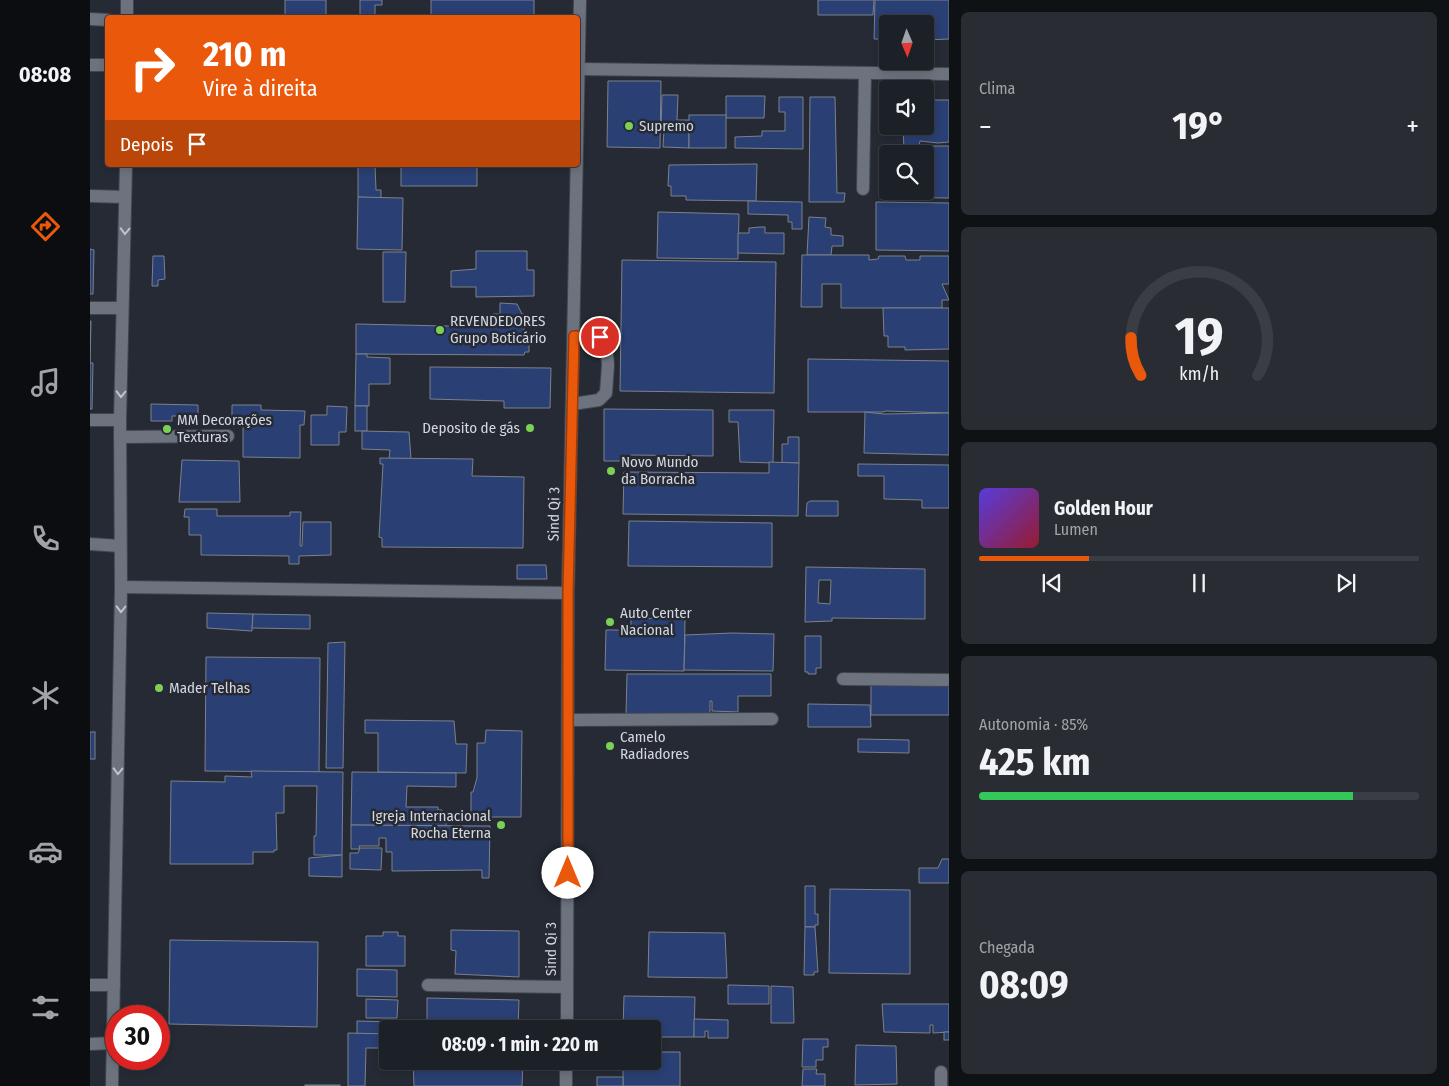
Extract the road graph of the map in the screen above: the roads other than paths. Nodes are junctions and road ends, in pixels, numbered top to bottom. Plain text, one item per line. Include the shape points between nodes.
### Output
1 (127, 0) edge
2 (580, 0) edge
3 (127, 15) edge
4 (580, 15) edge
5 (90, 19) edge
6 (105, 20) edge
7 (90, 65) edge
8 (105, 65) edge
9 (580, 69) edge
10 (865, 73) junction
11 (949, 74) edge
12 (126, 167) edge
13 (577, 167) edge
14 (863, 189) dead end
15 (90, 196) edge
16 (126, 197) junction
17 (90, 308) edge
18 (122, 308) junction
19 (574, 336) junction
20 (573, 404) junction
21 (90, 420) edge
22 (120, 420) junction
23 (228, 436) dead end
24 (120, 437) junction
25 (90, 544) edge
26 (120, 546) junction
27 (121, 588) junction
28 (568, 593) junction
29 (843, 680) dead end
30 (949, 680) edge
31 (772, 719) dead end
32 (569, 720) junction
33 (90, 985) edge
34 (114, 985) junction
35 (428, 985) dead end
36 (567, 987) junction
37 (114, 1005) edge
38 (567, 1020) edge
39 (105, 1043) edge
40 (90, 1044) edge
41 (112, 1070) edge
42 (566, 1070) edge
43 (941, 1072) dead end
44 (112, 1086) edge
45 (566, 1086) edge
46 (941, 1086) edge

1 - 3 street
2 - 4 street, Sind Qi 3
5 - 6 street
7 - 8 street
9 - 10 street
10 - 11 street
10 - 14 street
12 - 16 street
13 - 19 street, Sind Qi 3
15 - 16 street
16 -> 18 street
17 - 18 street
18 -> 22 street
19 - 20 street, Sind Qi 3
19 - 20 street via 600,337 606,343 608,365 606,394 599,400
20 - 28 street, Sind Qi 3
21 - 22 street
22 - 24 street
23 - 24 street
24 - 26 street
25 - 26 street
26 - 27 street
27 - 28 street
27 -> 34 street
28 - 32 street, Sind Qi 3
29 - 30 street
31 - 32 street
32 - 36 street, Sind Qi 3
33 - 34 street
34 - 37 street
35 - 36 street
36 - 38 street, Sind Qi 3
39 - 40 street
41 - 44 street
42 - 45 street
43 - 46 street

